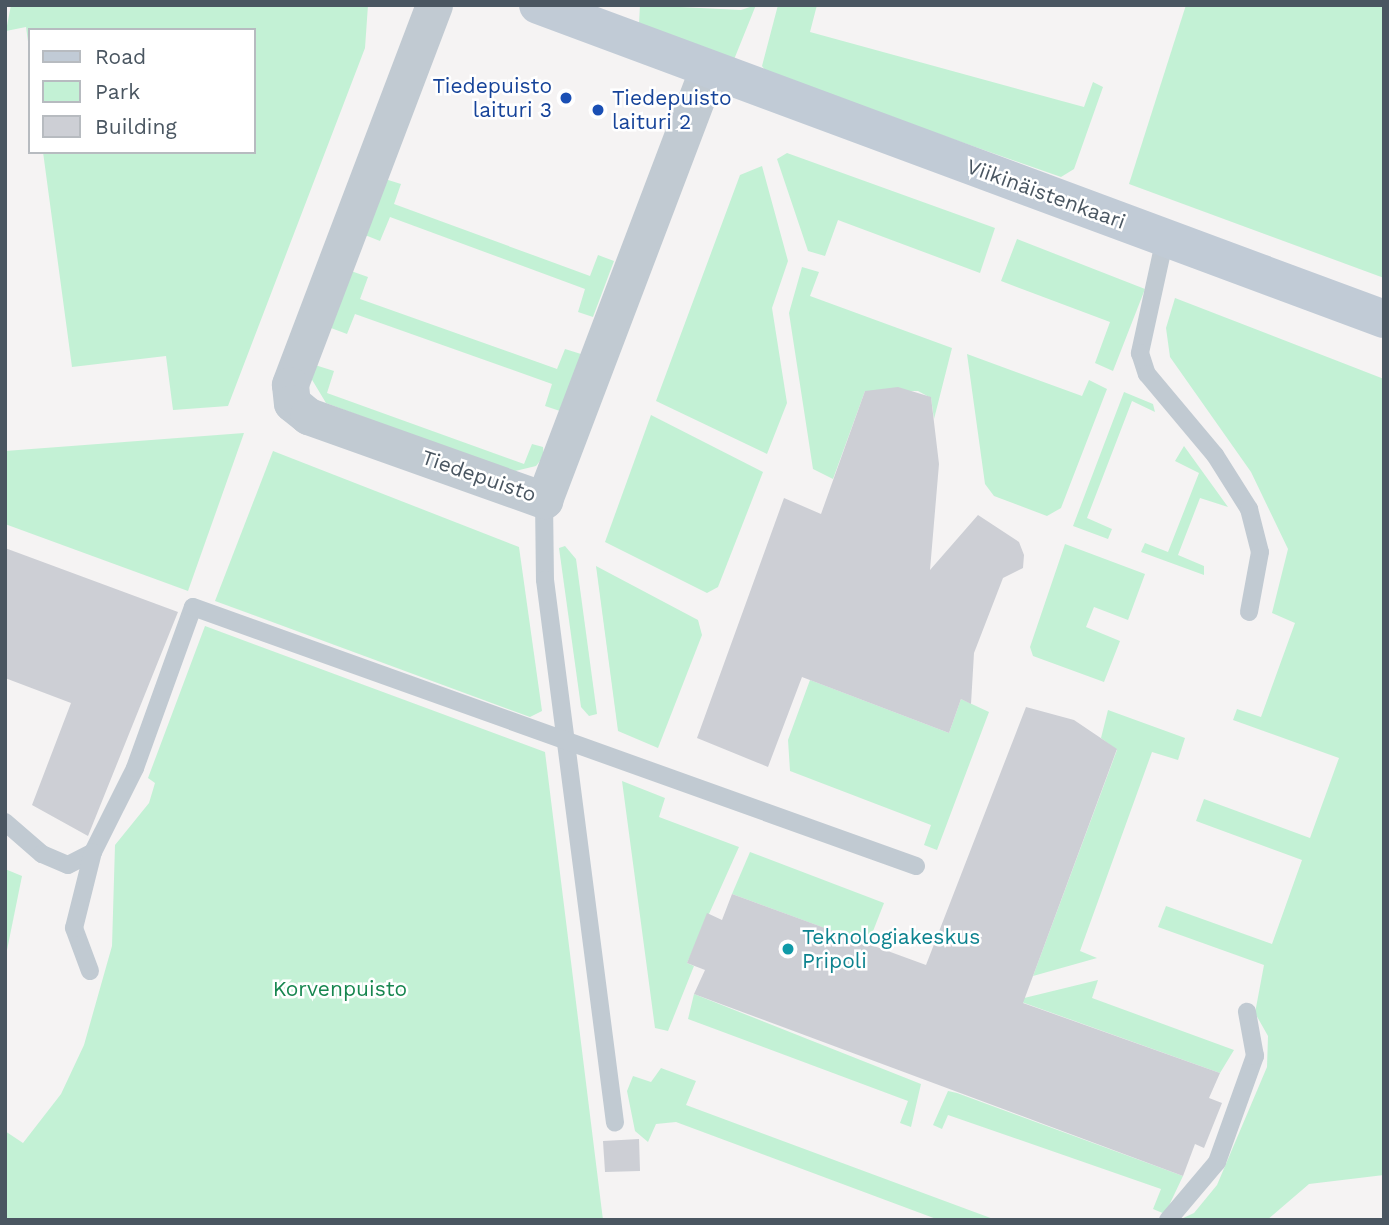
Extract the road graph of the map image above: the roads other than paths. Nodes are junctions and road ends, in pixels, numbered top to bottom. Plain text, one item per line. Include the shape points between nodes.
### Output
1 (434, 5) edge
2 (538, 5) edge
3 (707, 71) junction
4 (1165, 238) junction
5 (1384, 319) edge
6 (544, 500) junction
7 (1249, 612) dead end
8 (566, 741) junction
9 (5, 822) edge
10 (93, 852) junction
11 (916, 866) dead end
12 (90, 971) dead end
13 (1247, 1012) dead end
14 (615, 1123) dead end
15 (1168, 1220) edge

1 - 6 street, Tiedepuisto via 290,385 292,403 308,416
2 - 3 street
3 - 4 street, Viikinäistenkaari
3 - 6 street, Tiedepuisto
4 - 5 street, Viikinäistenkaari
4 - 7 lane via 1140,353 1147,374 1215,455 1249,509 1260,552
6 - 8 lane via 545,580
8 - 10 lane via 193,607 135,768
8 - 11 lane
8 - 14 lane
9 - 10 lane via 42,854 68,865
10 - 12 lane via 74,928
13 - 15 lane via 1255,1056 1217,1162

